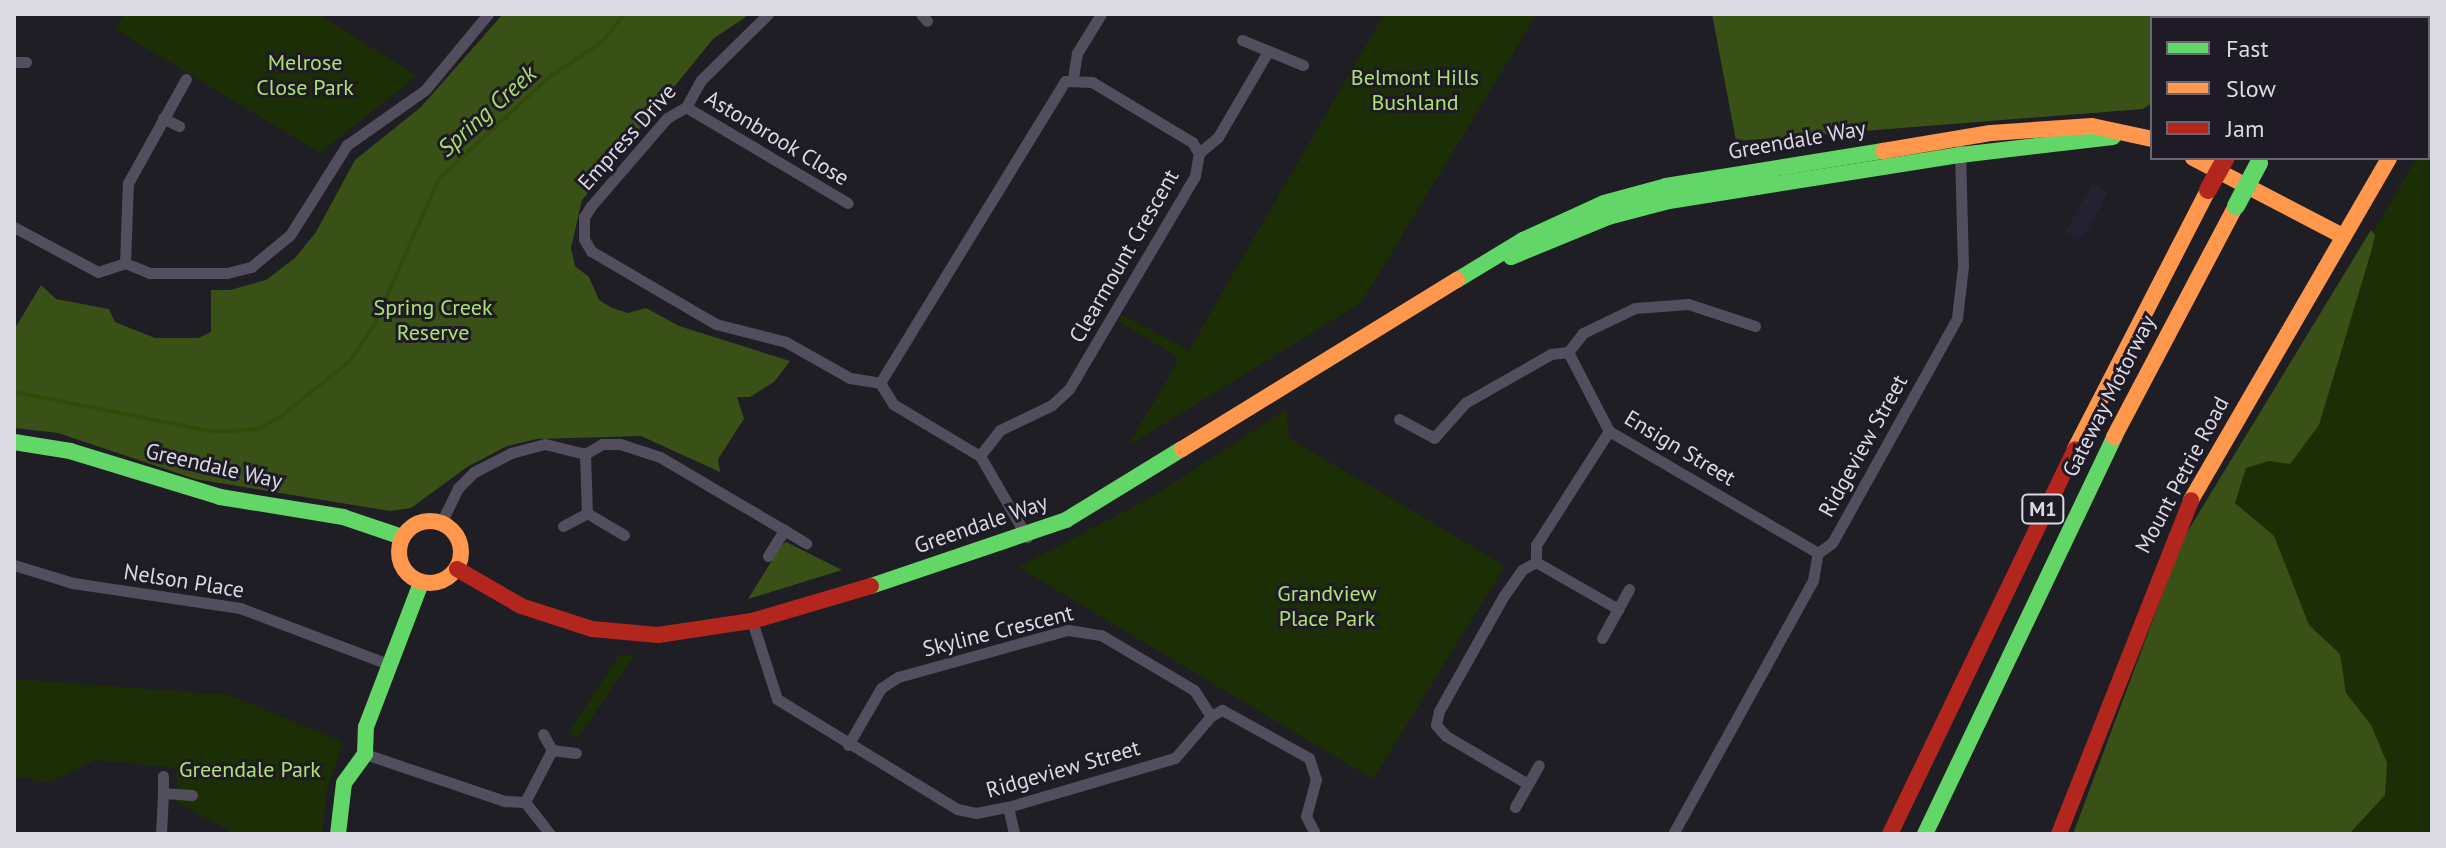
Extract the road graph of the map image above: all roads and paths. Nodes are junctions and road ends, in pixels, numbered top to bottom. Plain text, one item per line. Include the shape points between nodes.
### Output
1 (488, 14) edge
2 (768, 14) edge
3 (1101, 14) edge
4 (1242, 40) dead end
5 (1267, 53) junction
6 (1303, 65) dead end
7 (1073, 78) junction
8 (186, 79) dead end
9 (686, 107) junction
10 (163, 118) junction
11 (179, 126) dead end
12 (2149, 137) edge
13 (1959, 146) junction
14 (1199, 153) junction
15 (2197, 160) edge
16 (2225, 160) edge
17 (2260, 160) edge
18 (2388, 160) edge
19 (848, 203) dead end
20 (14, 227) edge
21 (2343, 236) junction
22 (125, 263) junction
23 (1755, 326) dead end
24 (1568, 352) junction
25 (880, 383) junction
26 (1399, 419) dead end
27 (1609, 431) junction
28 (14, 442) edge
29 (585, 454) junction
30 (980, 456) junction
31 (587, 513) junction
32 (441, 523) junction
33 (563, 526) dead end
34 (784, 530) junction
35 (624, 535) dead end
36 (402, 537) junction
37 (1027, 537) junction
38 (806, 543) dead end
39 (1818, 553) junction
40 (768, 556) dead end
41 (1536, 562) junction
42 (14, 565) edge
43 (457, 569) junction
44 (421, 583) junction
45 (1629, 589) dead end
46 (1618, 609) junction
47 (752, 621) junction
48 (1602, 638) dead end
49 (388, 664) junction
50 (1211, 716) junction
51 (543, 734) dead end
52 (848, 745) junction
53 (552, 750) junction
54 (576, 753) dead end
55 (365, 754) junction
56 (1539, 765) dead end
57 (163, 776) dead end
58 (1528, 784) junction
59 (163, 793) junction
60 (192, 795) dead end
61 (525, 802) junction
62 (1008, 807) junction
63 (1515, 807) dead end
64 (161, 834) edge
65 (338, 834) edge
66 (550, 834) edge
67 (1014, 834) edge
68 (1315, 834) edge
69 (1673, 834) edge
70 (1890, 834) edge
71 (1925, 834) edge
72 (2059, 834) edge

1 - 22 street via 425,90 347,145 275,250 251,267 227,273 150,273
2 - 9 street, Empress Drive via 701,80
3 - 7 street via 1077,53
4 - 5 street
5 - 6 street
5 - 14 street via 1218,137
7 - 14 street, Clearmount Crescent via 1105,89 1183,136
7 - 25 street via 1057,88
8 - 10 street
9 - 19 street, Astonbrook Close
9 - 25 street, Empress Drive via 667,118 591,206 582,227 591,251 716,324 786,342 850,378
10 - 11 street
10 - 22 street via 128,183
12 - 13 main road, Greendale Way
13 - 37 main road, Greendale Way via 1648,206 1608,217 1474,273 1120,490
13 - 39 street, Ridgeview Street via 1963,266 1957,318 1832,543
14 - 30 street, Clearmount Crescent via 1195,176 1069,389 1052,405 1000,430
15 - 21 main road
16 - 70 main road, Gateway Motorway / M1, bridge via 2053,489
17 - 71 main road, Gateway Motorway / M1, bridge via 2114,438
18 - 21 main road, Mount Petrie Road
20 - 22 street via 83,268 98,272
21 - 72 main road, Mount Petrie Road via 2182,515
23 - 24 street via 1688,304 1635,308 1583,333
24 - 26 street via 1551,354 1465,403 1434,438
24 - 27 street, Ensign Street
25 - 30 street via 893,404
27 - 39 street, Ensign Street
27 - 41 street via 1536,545
28 - 36 main road, Greendale Way via 70,451 220,497 343,517
29 - 31 street
29 - 32 street via 545,444 511,453 474,472 458,488
29 - 34 street via 602,444 638,447
30 - 37 street
31 - 33 street
31 - 35 street
32 - 36 main road via 415,525
32 - 43 main road via 461,547
34 - 38 street
34 - 40 street
36 - 44 main road via 401,565
37 - 47 main road, Greendale Way
39 - 69 street, Ridgeview Street via 1813,580
41 - 46 street
41 - 58 street via 1522,570 1503,597 1436,725
42 - 49 street, Nelson Place via 73,583 240,608
43 - 44 main road via 442,582
43 - 47 main road, Greendale Way via 521,606 592,629 658,635
44 - 49 main road
45 - 46 street
46 - 48 street
47 - 52 street, Ridgeview Street via 777,699
49 - 55 main road via 366,727
50 - 52 street, Skyline Crescent via 1194,690 1101,635 1068,630 898,677 881,688
50 - 62 street, Ridgeview Street via 1175,758
50 - 68 street via 1233,712 1309,758 1316,779 1306,816
51 - 53 street
52 - 62 street, Ridgeview Street via 957,809 976,813
53 - 54 street
53 - 61 street
55 - 61 street via 505,801
55 - 65 main road via 344,783
56 - 58 street
57 - 59 street
58 - 63 street
59 - 60 street
59 - 64 street
61 - 66 street
62 - 67 street

